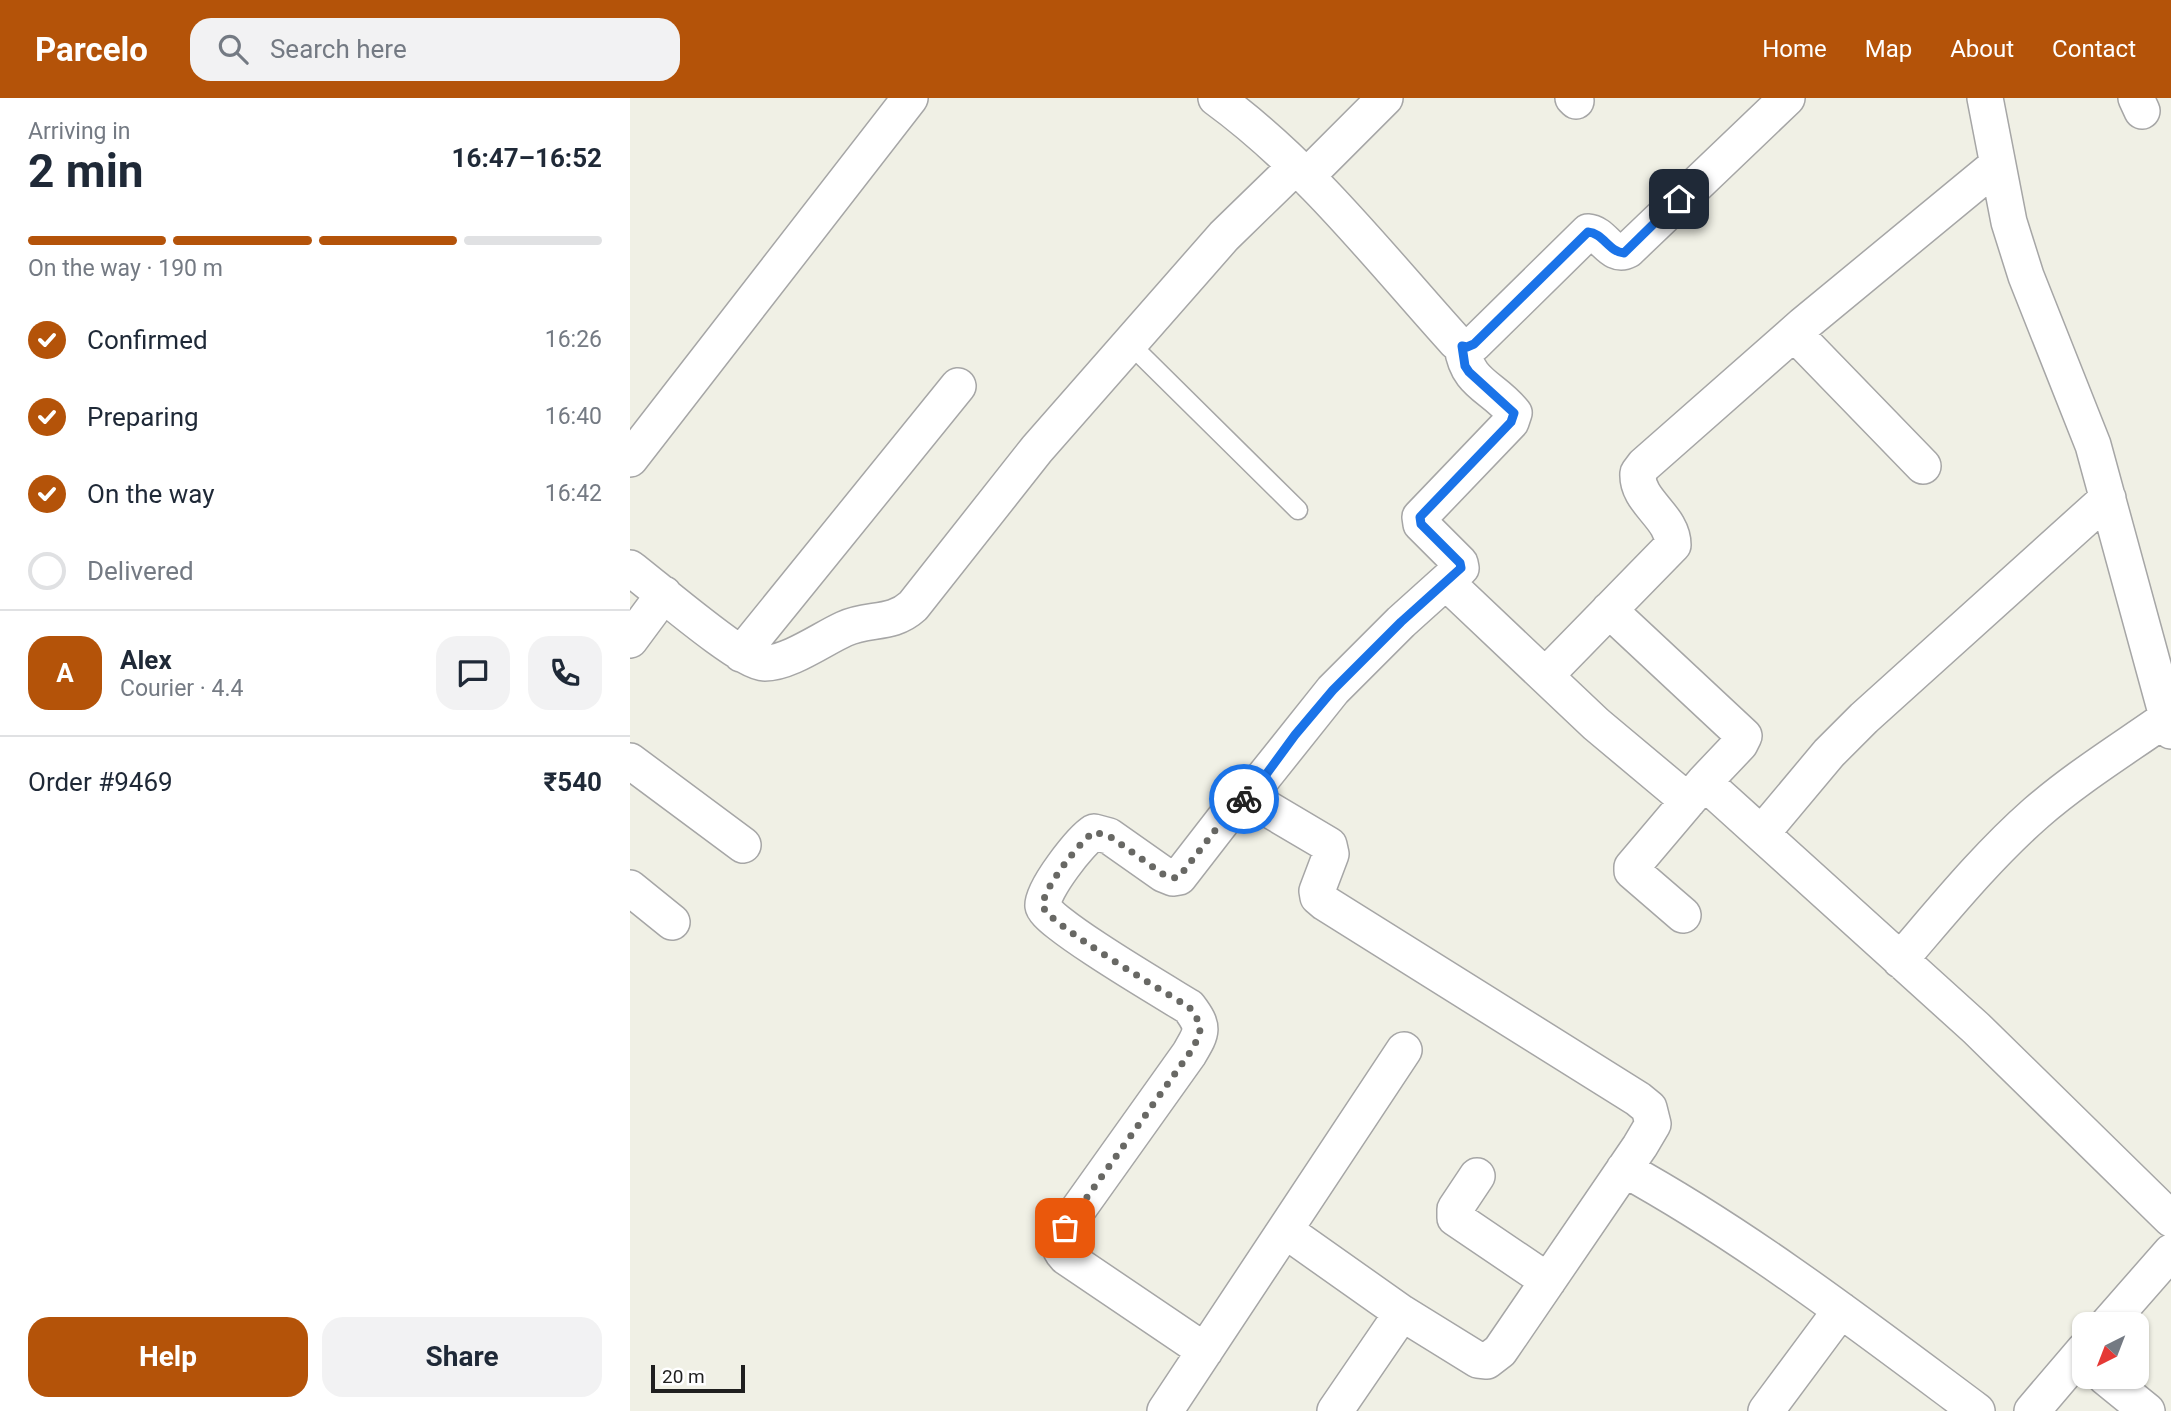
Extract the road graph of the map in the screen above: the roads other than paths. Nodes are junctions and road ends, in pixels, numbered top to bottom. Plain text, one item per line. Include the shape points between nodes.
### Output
1 (910, 98) edge
2 (1216, 98) edge
3 (1385, 98) edge
4 (1787, 98) edge
5 (1985, 98) edge
6 (1997, 165) junction
7 (1301, 172) junction
8 (1794, 332) junction
9 (1130, 344) junction
10 (1462, 346) junction
11 (958, 386) dead end
12 (630, 459) edge
13 (1923, 466) dead end
14 (2108, 498) junction
15 (1298, 510) dead end
16 (630, 568) edge
17 (1446, 582) junction
18 (664, 594) junction
19 (1609, 610) junction
20 (630, 640) edge
21 (741, 654) junction
22 (1546, 675) junction
23 (2169, 725) edge
24 (630, 761) edge
25 (1254, 791) junction
26 (1696, 792) junction
27 (1762, 832) junction
28 (743, 845) dead end
29 (630, 888) edge
30 (1683, 915) dead end
31 (672, 922) dead end
32 (1900, 960) junction
33 (1404, 1050) dead end
34 (1624, 1170) junction
35 (1477, 1176) dead end
36 (2171, 1219) edge
37 (1286, 1231) junction
38 (2171, 1252) edge
39 (1548, 1281) junction
40 (1841, 1310) junction
41 (2118, 1312) edge
42 (1402, 1313) junction
43 (1205, 1351) junction
44 (2072, 1375) edge
45 (2122, 1390) edge
46 (1165, 1411) edge
47 (1335, 1411) edge
48 (1766, 1411) edge
49 (1978, 1411) edge
50 (2032, 1411) edge
51 (2147, 1411) edge

1 - 12 street
2 - 7 street
3 - 7 street
4 - 10 street via 1628,250 1616,252 1588,232 1474,344
5 - 6 street
6 - 8 street
6 - 14 street via 2026,276 2093,445
7 - 9 street via 1224,236
7 - 10 street
8 - 13 street
8 - 19 street via 1638,473 1640,488 1670,530 1673,545
9 - 15 lane
9 - 21 street via 1037,449 903,615 852,625 779,661 764,663
10 - 17 street via 1469,372 1514,413 1511,422 1420,517 1421,524 1460,563 1459,572
11 - 21 street
14 - 23 street
14 - 27 street via 1864,718
16 - 18 street
17 - 22 street
17 - 25 street via 1333,690
18 - 20 street
18 - 21 street
19 - 22 street
19 - 26 street via 1744,736
22 - 26 street via 1621,747
23 - 32 street via 2070,786 2036,813 1986,861
24 - 28 street
25 - 34 street via 1258,803 1329,845 1331,854 1317,891 1325,903 1649,1108 1653,1125
25 - 43 street via 1234,806 1179,877 1163,874 1109,836 1094,832 1061,870 1043,905 1046,914 1189,1007 1199,1021 1201,1030 1189,1054 1065,1228 1059,1245 1066,1257
26 - 27 street
26 - 30 street via 1632,867
27 - 32 street
29 - 31 street
32 - 36 street
33 - 37 street
34 - 39 street
34 - 40 street via 1689,1206
35 - 39 street via 1455,1209 1455,1218
37 - 42 street
37 - 43 street
38 - 41 street
39 - 42 street via 1500,1351 1487,1361 1478,1360
40 - 48 street
40 - 49 street
42 - 47 street
43 - 46 street
44 - 50 street
45 - 51 street

